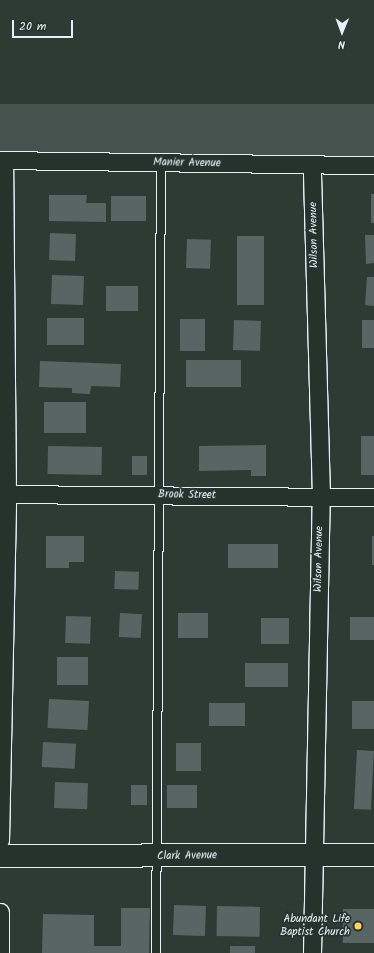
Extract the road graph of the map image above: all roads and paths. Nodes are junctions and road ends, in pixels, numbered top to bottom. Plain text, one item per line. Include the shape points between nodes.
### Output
1 (2, 160) edge
2 (161, 162) junction
3 (312, 164) junction
4 (374, 165) edge
5 (3, 494) edge
6 (158, 495) junction
7 (321, 496) junction
8 (374, 497) edge
9 (0, 840) edge
10 (314, 854) junction
11 (374, 854) edge
12 (0, 856) edge
13 (157, 856) junction
14 (0, 912) edge
15 (0, 953) edge
16 (156, 953) edge
17 (312, 953) edge

1 - 2 street, Manier Avenue
1 - 5 street
2 - 3 street, Manier Avenue
2 - 6 lane
3 - 4 street, Manier Avenue
3 - 7 street, Wilson Avenue
5 - 6 street, Brook Street
5 - 9 street
6 - 7 street, Brook Street
6 - 13 lane
7 - 8 street, Brook Street
7 - 10 street, Wilson Avenue
10 - 11 street, Clark Avenue
10 - 13 street, Clark Avenue
10 - 17 street, Wilson Avenue
12 - 13 street, Clark Avenue
13 - 16 lane
14 - 15 street

